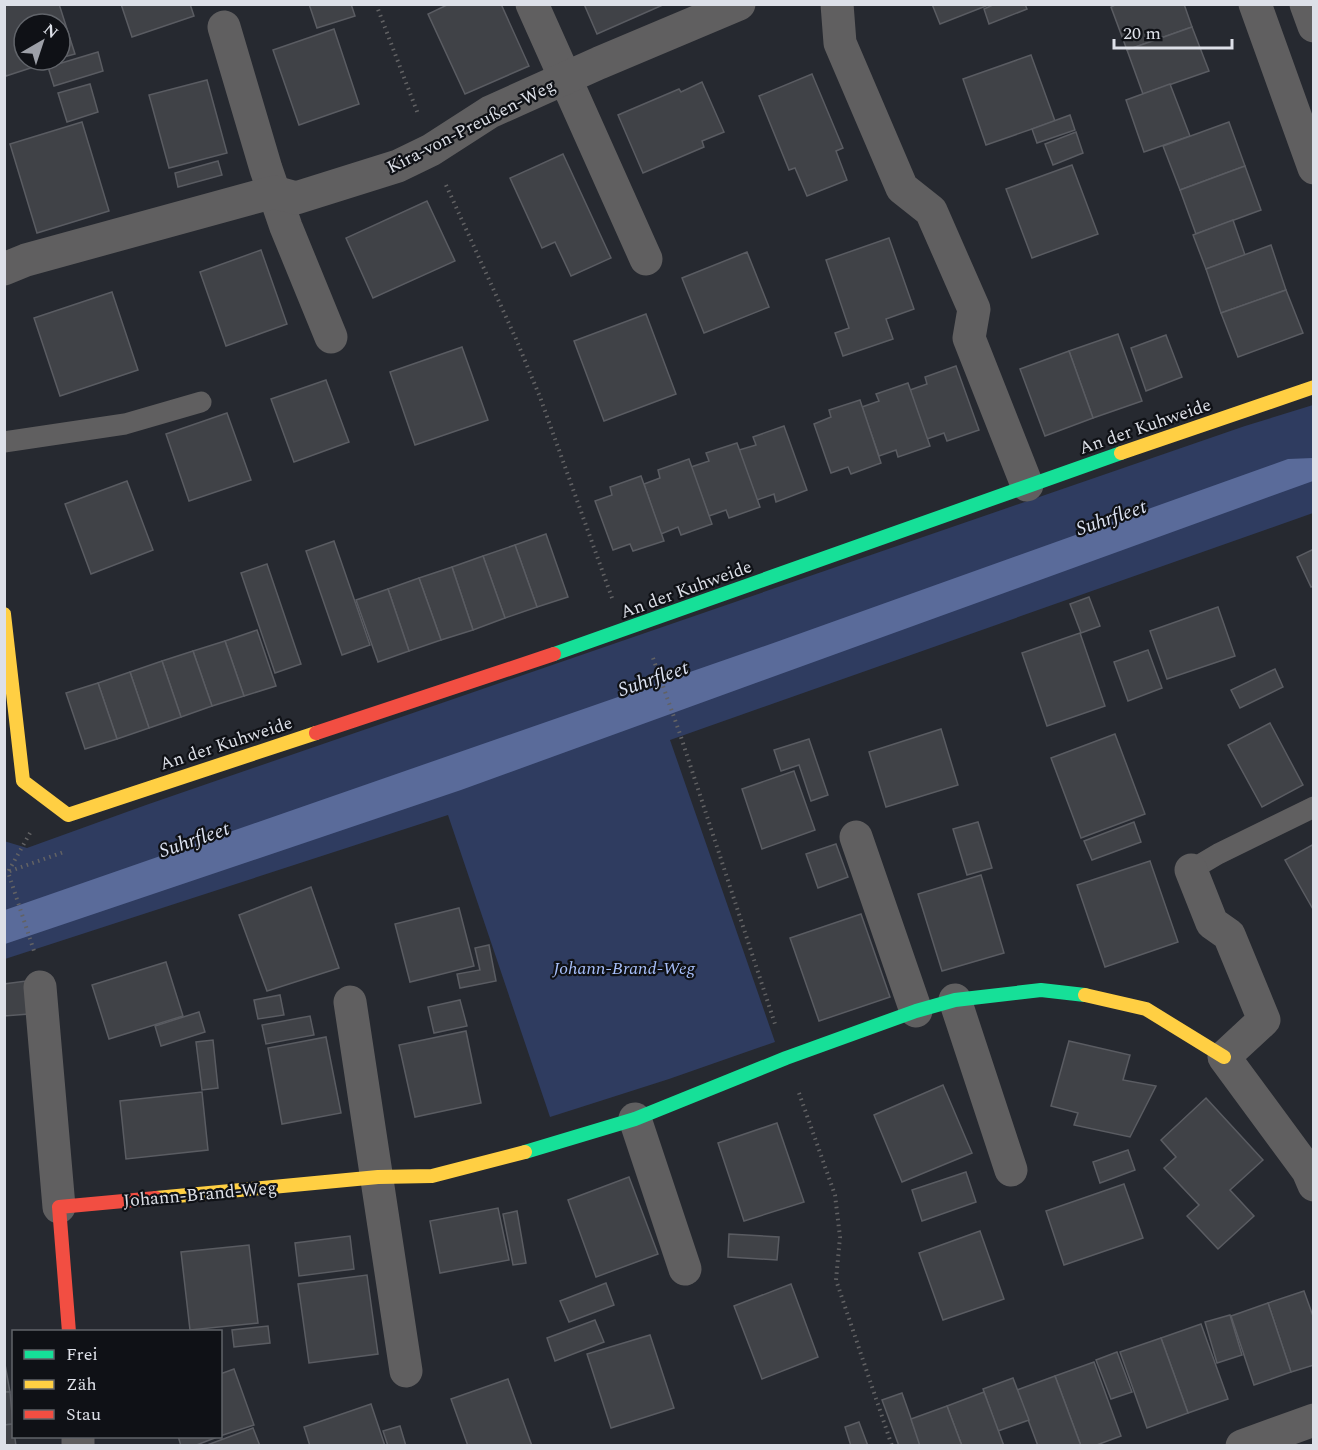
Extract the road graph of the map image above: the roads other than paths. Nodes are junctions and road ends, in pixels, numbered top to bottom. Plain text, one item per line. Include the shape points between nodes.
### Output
1 (532, 4) edge
2 (739, 4) edge
3 (837, 4) edge
4 (1255, 4) edge
5 (1306, 4) edge
6 (1314, 26) edge
7 (224, 27) dead end
8 (564, 79) junction
9 (1314, 168) edge
10 (274, 192) junction
11 (646, 259) dead end
12 (4, 269) edge
13 (331, 337) dead end
14 (1314, 387) edge
15 (201, 402) dead end
16 (4, 442) edge
17 (1027, 486) junction
18 (4, 614) edge
19 (1314, 807) edge
20 (856, 837) dead end
21 (1191, 870) joint
22 (39, 974) road end
23 (955, 1000) junction
24 (350, 1002) dead end
25 (916, 1011) junction
26 (1224, 1057) junction
27 (635, 1119) junction
28 (1011, 1170) dead end
29 (378, 1177) junction
30 (1314, 1185) edge
31 (59, 1208) junction
32 (685, 1269) dead end
33 (69, 1330) edge
34 (406, 1371) dead end
35 (1314, 1420) edge
36 (1242, 1446) edge

1 - 8 street, Kira-von-Preußen-Weg
2 - 8 street, Kira-von-Preußen-Weg
3 - 17 street via 840,42 902,188 931,211 974,309 969,338
4 - 9 street
5 - 6 street
7 - 10 street
8 - 10 street, Kira-von-Preußen-Weg via 490,112 398,166 296,198
8 - 11 street, Kira-von-Preußen-Weg
10 - 12 street, Kira-von-Preußen-Weg
10 - 13 street
14 - 17 street, An der Kuhweide
15 - 16 lane via 124,424
17 - 18 street, An der Kuhweide via 623,631 68,814 23,781
19 - 21 lane
20 - 25 street
21 - 26 street via 1212,923 1229,935 1264,1020
22 - 31 street
23 - 25 street, Johann-Brand-Weg
23 - 26 street, Johann-Brand-Weg via 1041,990 1096,996 1146,1010
23 - 28 street
24 - 29 street
25 - 27 street, Johann-Brand-Weg
26 - 30 street, Johann-Brand-Weg via 1308,1171
27 - 29 street, Johann-Brand-Weg via 432,1176
27 - 32 street
29 - 31 street, Johann-Brand-Weg
29 - 34 street
31 - 33 street
35 - 36 street

